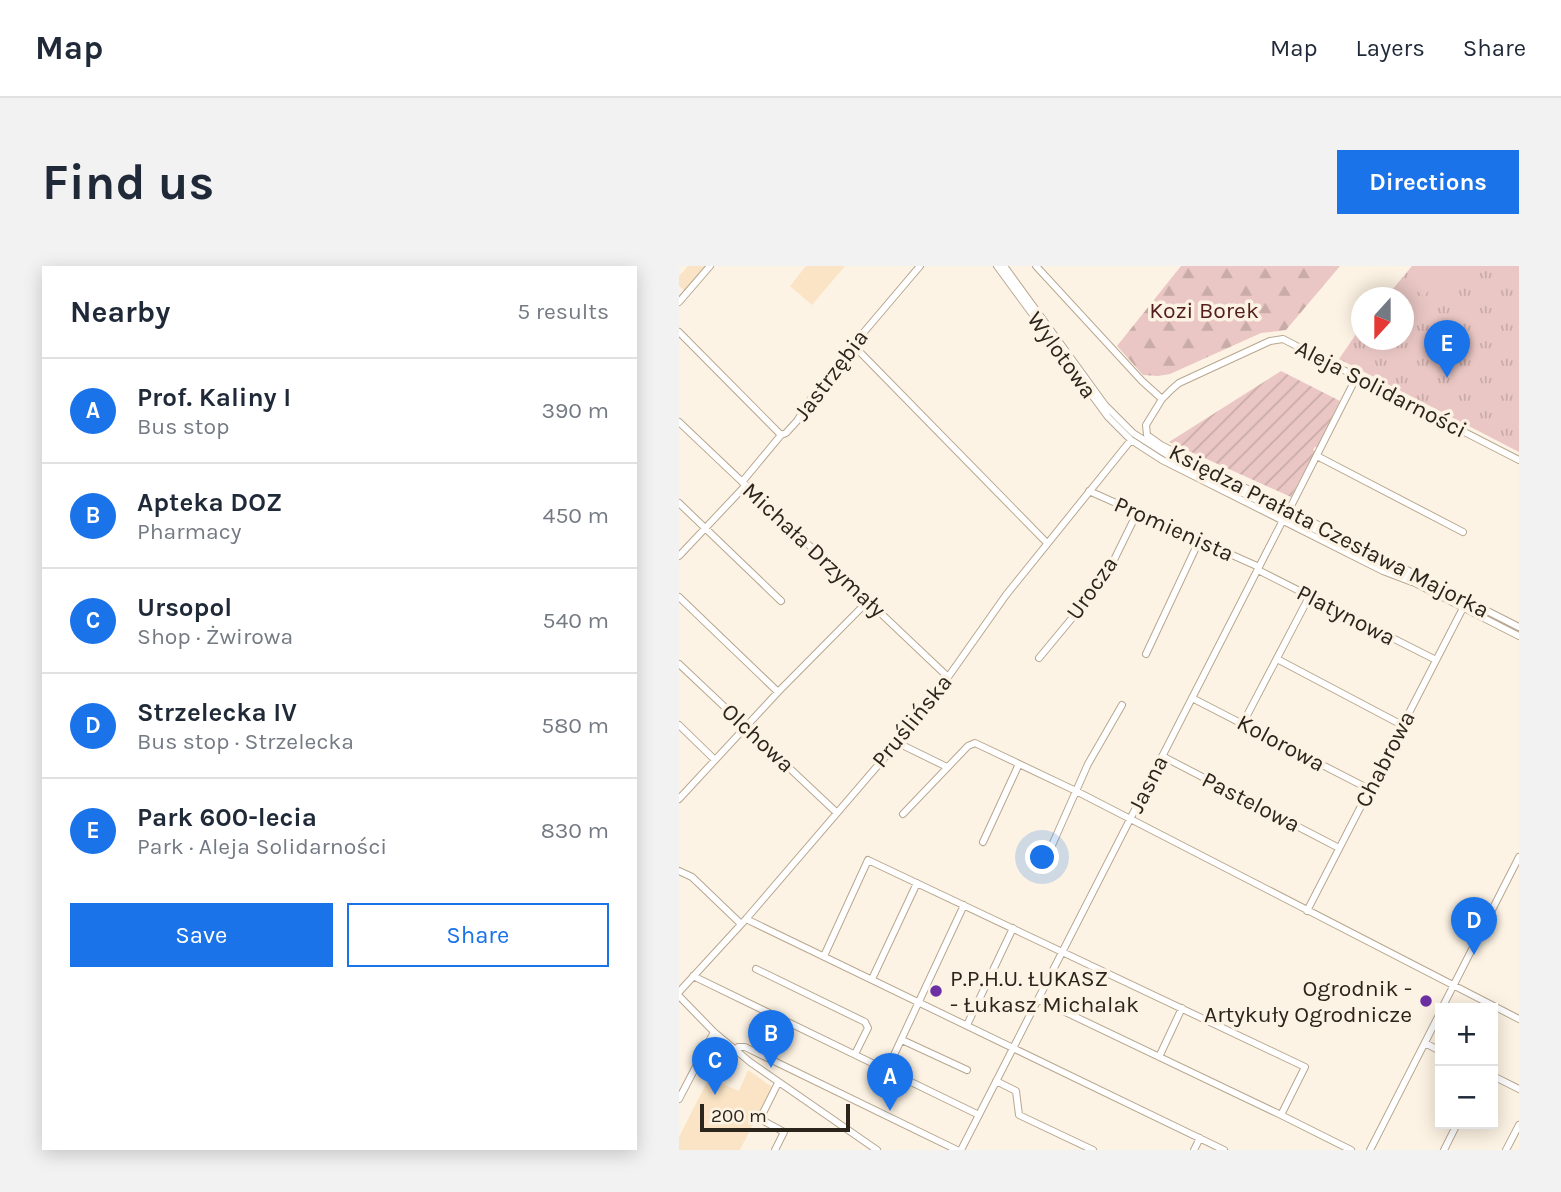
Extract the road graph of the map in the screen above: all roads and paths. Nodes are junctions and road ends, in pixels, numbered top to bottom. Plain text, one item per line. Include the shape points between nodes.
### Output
1 (710, 266) edge
2 (920, 266) edge
3 (997, 266) edge
4 (1004, 266) edge
5 (1036, 266) edge
6 (679, 302) edge
7 (679, 332) edge
8 (853, 345) junction
9 (1357, 376) junction
10 (1162, 399) junction
11 (679, 422) edge
12 (1145, 428) joint
13 (782, 435) junction
14 (1135, 439) junction
15 (1317, 456) junction
16 (1519, 460) edge
17 (744, 484) junction
18 (1089, 491) junction
19 (679, 503) edge
20 (1289, 509) junction
21 (1137, 513) junction
22 (1283, 520) junction
23 (705, 528) junction
24 (1463, 532) dead end
25 (1336, 540) junction
26 (1199, 541) junction
27 (1047, 543) junction
28 (679, 556) edge
29 (1258, 569) junction
30 (1412, 582) junction
31 (679, 597) edge
32 (1309, 597) junction
33 (781, 601) dead end
34 (868, 601) junction
35 (1463, 608) junction
36 (1519, 632) edge
37 (1146, 654) dead end
38 (1038, 658) dead end
39 (1277, 659) junction
40 (1436, 660) junction
41 (679, 664) edge
42 (948, 677) junction
43 (778, 692) junction
44 (1192, 698) junction
45 (1122, 705) dead end
46 (1243, 723) junction
47 (679, 725) edge
48 (1402, 725) junction
49 (746, 727) junction
50 (898, 743) junction
51 (1162, 757) junction
52 (715, 760) junction
53 (1019, 764) junction
54 (947, 767) junction
55 (1369, 789) junction
56 (1076, 791) junction
57 (679, 799) edge
58 (836, 812) junction
59 (903, 814) dead end
60 (1130, 819) junction
61 (983, 842) dead end
62 (1339, 848) junction
63 (1519, 857) edge
64 (1041, 870) dead end
65 (679, 871) edge
66 (1515, 874) edge
67 (916, 883) junction
68 (964, 905) junction
69 (1307, 911) junction
70 (744, 922) junction
71 (1013, 928) junction
72 (1062, 951) junction
73 (824, 956) junction
74 (756, 970) dead end
75 (693, 976) junction
76 (871, 979) junction
77 (1453, 986) junction
78 (679, 994) edge
79 (1038, 999) junction
80 (920, 1002) junction
81 (1444, 1003) edge
82 (1182, 1008) junction
83 (1519, 1019) edge
84 (1435, 1022) edge
85 (967, 1025) junction
86 (715, 1032) junction
87 (902, 1040) junction
88 (1425, 1043) junction
89 (1013, 1048) junction
90 (1435, 1048) edge
91 (735, 1050) junction
92 (855, 1054) junction
93 (1159, 1057) junction
94 (767, 1058) junction
95 (759, 1070) junction
96 (887, 1070) junction
97 (967, 1070) dead end
98 (1498, 1078) edge
99 (996, 1081) junction
100 (778, 1083) junction
101 (1519, 1089) edge
102 (679, 1100) edge
103 (979, 1115) junction
104 (1281, 1115) junction
105 (1519, 1125) edge
106 (1454, 1129) edge
107 (1200, 1138) junction
108 (775, 1150) edge
109 (877, 1150) edge
110 (959, 1150) edge
111 (1093, 1150) edge
112 (1194, 1150) edge
113 (1224, 1150) edge
114 (1351, 1150) edge
115 (1370, 1150) edge
116 (1444, 1150) edge
117 (1506, 1150) edge

1 - 6 street
2 - 8 street, Jastrzębia
3 - 14 street, Wylotowa via 1100,407
4 - 14 street, Wylotowa
5 - 10 street, Wylotowa
7 - 13 street
8 - 13 street, Jastrzębia
8 - 27 street
9 - 10 street, Aleja Solidarności via 1279,339 1179,383
9 - 15 street
9 - 16 street, Aleja Solidarności
10 - 12 street, Aleja Solidarności
11 - 17 street, Michała Drzymały
12 - 20 street, Księdza Prałata Czesława Majorka via 1161,445
13 - 17 street, Jastrzębia
14 - 18 street, Pruślińska
14 - 22 street, Księdza Prałata Czesława Majorka via 1162,460
14 - 25 street, Księdza Prałata Czesława Majorka
15 - 20 street
15 - 24 street
17 - 23 street, Jastrzębia
17 - 34 street, Michała Drzymały
18 - 21 street, Promienista
18 - 27 street, Pruślińska
19 - 23 street
20 - 36 street, Księdza Prałata Czesława Majorka
21 - 26 street, Promienista
21 - 38 street, Urocza via 1097,588
22 - 29 street, Jasna
22 - 30 street, Księdza Prałata Czesława Majorka
23 - 28 street, Jastrzębia
23 - 33 street
25 - 30 street, Księdza Prałata Czesława Majorka
25 - 36 street, Księdza Prałata Czesława Majorka
26 - 29 street, Promienista
26 - 37 street
27 - 42 street, Pruślińska
29 - 32 street, Platynowa
29 - 44 street, Jasna
30 - 35 street, Księdza Prałata Czesława Majorka
31 - 43 street
32 - 39 street
32 - 40 street, Platynowa
34 - 42 street, Michała Drzymały
34 - 43 street
35 - 36 street, Księdza Prałata Czesława Majorka
35 - 40 street, Chabrowa
39 - 46 street
39 - 48 street
40 - 48 street, Chabrowa
41 - 49 street, Olchowa
42 - 50 street, Pruślińska
43 - 49 street
44 - 46 street, Kolorowa
44 - 51 street, Jasna
45 - 56 street
46 - 55 street, Kolorowa
47 - 52 street
48 - 55 street, Chabrowa
49 - 52 street
49 - 58 street, Olchowa
50 - 54 street
50 - 58 street, Pruślińska
51 - 60 street, Jasna
51 - 62 street, Pastelowa
52 - 57 street
53 - 54 street via 975,743
53 - 56 street
53 - 61 street
54 - 59 street
55 - 62 street, Chabrowa
56 - 60 street
56 - 64 street
58 - 70 street, Pruślińska
60 - 69 street
60 - 72 street, Jasna
62 - 69 street, Chabrowa
63 - 66 street
65 - 70 street
66 - 77 street
67 - 68 street
67 - 73 street via 868,860
67 - 76 street
68 - 71 street
68 - 80 street
69 - 77 street
70 - 73 street
70 - 75 street, Pruślińska
71 - 72 street
71 - 85 street
72 - 79 street, Jasna
72 - 82 street
73 - 76 street
74 - 92 street via 865,1022 868,1028
75 - 78 street, Pruślińska
75 - 92 street
76 - 80 street
77 - 81 street
77 - 83 street
78 - 86 street
79 - 89 street, Jasna
79 - 93 street
80 - 85 street
80 - 87 street
82 - 93 street
82 - 104 street via 1305,1067
84 - 88 street
85 - 89 street
86 - 91 street
86 - 102 street
87 - 96 street
87 - 97 street
88 - 90 street
88 - 115 street
89 - 99 street, Jasna
89 - 107 street
91 - 94 street via 745,1047
91 - 95 street
92 - 96 street
93 - 104 street
94 - 95 street
94 - 110 street
95 - 100 street
96 - 103 street
98 - 101 street
99 - 103 street, Jasna
99 - 111 street via 1016,1091 1022,1117
100 - 108 street via 760,1119 784,1132
100 - 109 street
103 - 110 street, Jasna
104 - 114 street
105 - 117 street
106 - 116 street
107 - 112 street
107 - 113 street

